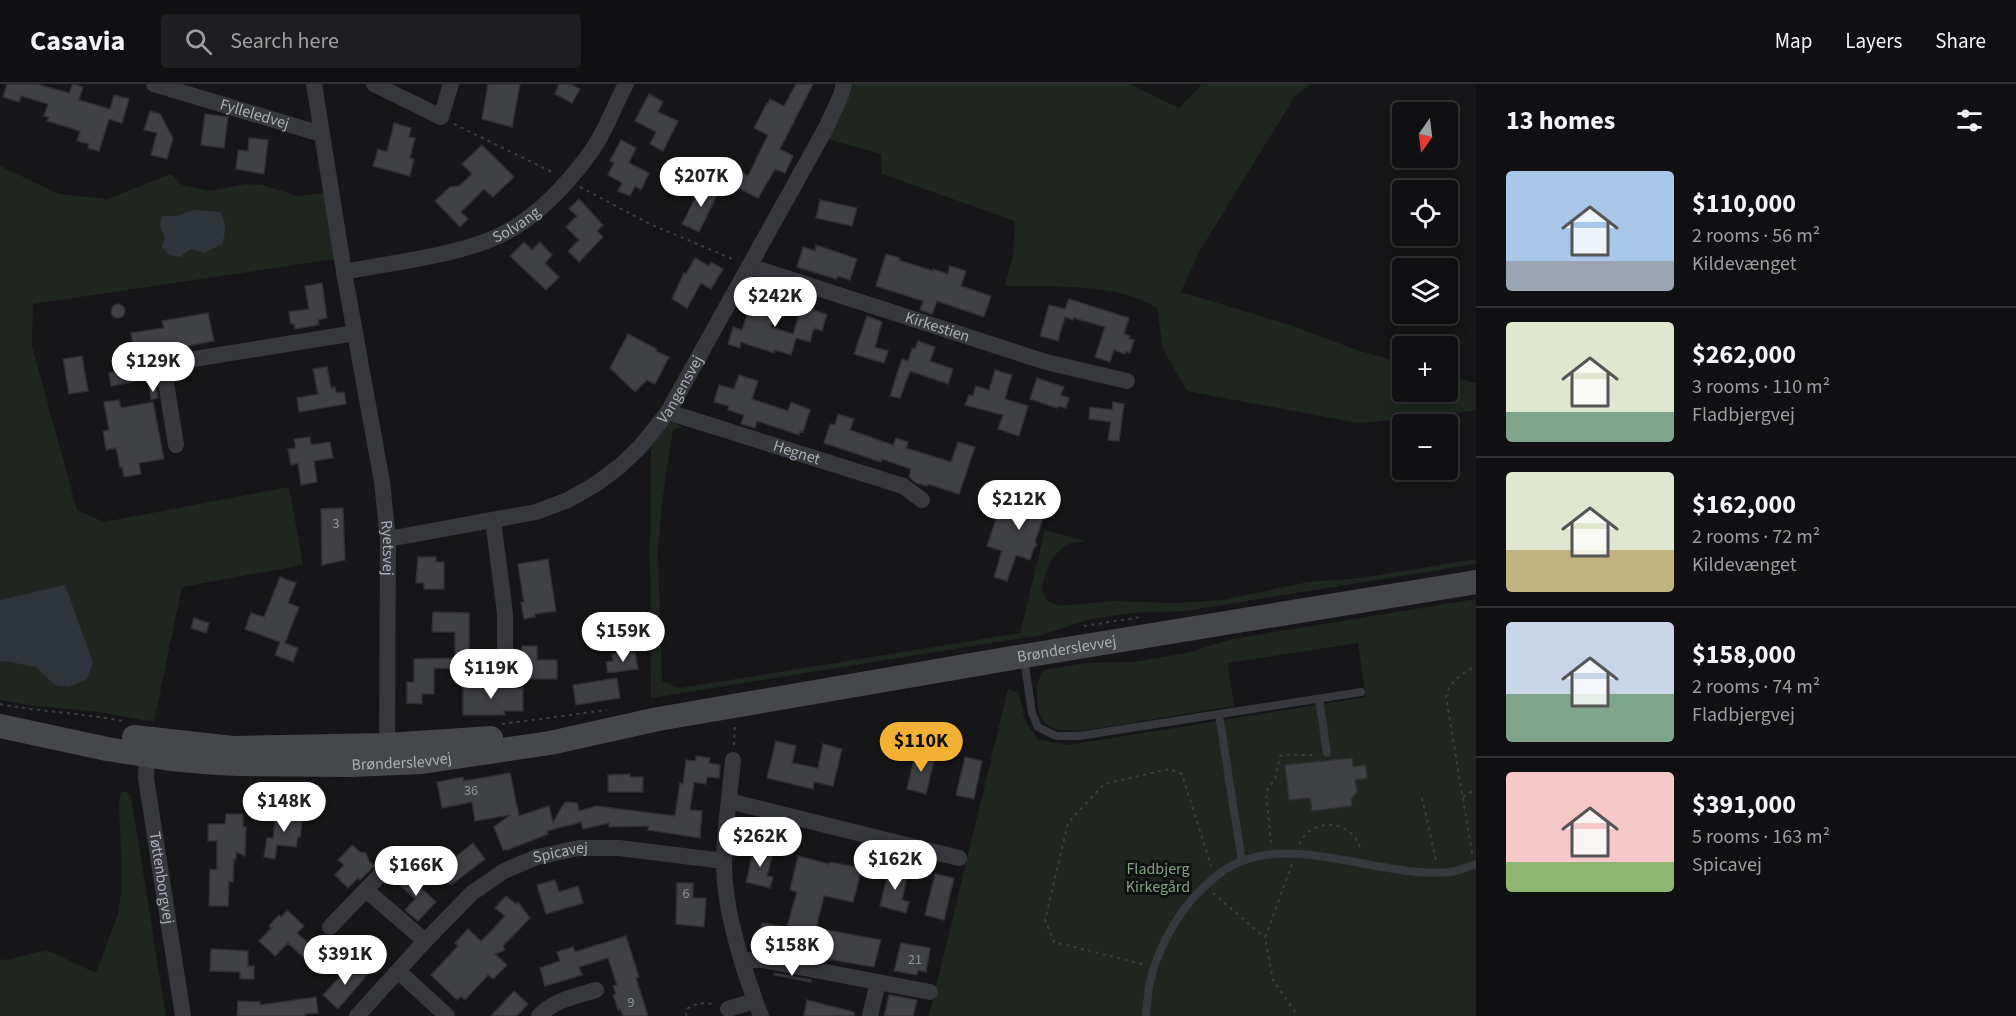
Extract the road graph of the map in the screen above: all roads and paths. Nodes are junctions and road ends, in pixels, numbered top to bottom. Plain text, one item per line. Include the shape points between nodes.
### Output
1 (154, 84) edge
2 (314, 84) edge
3 (374, 84) edge
4 (451, 84) edge
5 (626, 84) edge
6 (843, 84) edge
7 (441, 117) junction
8 (321, 134) junction
9 (568, 181) junction
10 (749, 266) junction
11 (344, 272) junction
12 (355, 333) junction
13 (1127, 381) dead end
14 (668, 412) junction
15 (176, 445) dead end
16 (922, 500) dead end
17 (493, 520) junction
18 (388, 539) junction
19 (1476, 582) edge
20 (1143, 616) dead end
21 (1081, 627) dead end
22 (505, 653) dead end
23 (1024, 656) junction
24 (1476, 666) edge
25 (1361, 692) dead end
26 (1319, 699) junction
27 (0, 704) edge
28 (611, 709) dead end
29 (1219, 715) junction
30 (0, 716) edge
31 (734, 718) dead end
32 (130, 722) dead end
33 (498, 725) dead end
34 (0, 726) edge
35 (147, 747) junction
36 (1327, 753) joint
37 (387, 755) junction
38 (733, 760) joint
39 (1476, 789) edge
40 (1462, 797) junction
41 (1422, 798) dead end
42 (729, 801) junction
43 (1296, 854) junction
44 (1272, 855) junction
45 (959, 858) dead end
46 (1474, 860) edge
47 (724, 861) junction
48 (1242, 861) junction
49 (1362, 863) junction
50 (384, 871) dead end
51 (1439, 872) junction
52 (1214, 877) junction
53 (1205, 886) junction
54 (366, 890) junction
55 (330, 927) dead end
56 (1265, 938) junction
57 (425, 941) junction
58 (743, 960) junction
59 (1154, 967) junction
60 (398, 971) junction
61 (878, 982) junction
62 (596, 990) dead end
63 (930, 992) dead end
64 (758, 1008) edge
65 (728, 1009) joint
66 (183, 1016) edge
67 (357, 1016) edge
68 (447, 1016) edge
69 (539, 1016) edge
70 (686, 1016) edge
71 (870, 1016) edge
72 (1146, 1016) edge
73 (1298, 1016) edge

1 - 8 street, Fylleledvej
2 - 8 street, Ryetsvej
3 - 7 street
4 - 7 street
5 - 9 street, Solvang via 591,151
6 - 10 street, Vangensvej via 826,128
7 - 9 path
8 - 11 street, Ryetsvej
9 - 10 path via 650,224
9 - 11 street, Solvang via 519,225 487,241
10 - 13 street, Kirkestien via 1046,362
10 - 14 street, Vangensvej
11 - 12 street, Ryetsvej
12 - 15 street via 163,364
12 - 18 street, Ryetsvej via 382,482
14 - 16 street, Hegnet via 903,486
14 - 17 street, Vangensvej via 640,447 596,484 536,512
17 - 18 street, Vangensvej
17 - 22 street via 505,613
18 - 37 street, Ryetsvej
19 - 23 main road, Brønderslevvej
20 - 21 path
23 - 29 lane via 1032,713 1038,727 1056,736
23 - 37 main road, Brønderslevvej via 658,719 489,738
24 - 40 path via 1448,686 1446,697
25 - 26 lane
26 - 29 lane
26 - 36 lane
27 - 32 path
28 - 33 path
29 - 48 lane
30 - 35 main road, Brønderslevvej via 66,726
31 - 38 path
34 - 35 main road, Brønderslevvej via 65,741
35 - 37 main road, Brønderslevvej
35 - 66 street, Tøttenborgvej via 146,778
36 - 44 path via 1280,756 1275,778 1266,792
38 - 42 street
39 - 40 path
40 - 46 path
41 - 51 path
42 - 45 street
42 - 47 street
43 - 44 lane
43 - 49 lane
43 - 49 path via 1308,832 1332,824 1353,834 1361,847
43 - 56 path
44 - 48 lane
46 - 51 lane via 1452,872
47 - 57 street, Spicavej via 619,848 579,848 537,857 504,871 472,893
47 - 58 street via 726,893
48 - 52 lane
49 - 51 lane
50 - 54 street
52 - 53 lane
52 - 59 path via 1182,774 1169,769 1104,784 1068,823 1045,920 1054,942
53 - 56 path
53 - 59 lane via 1188,903
54 - 55 street
54 - 57 street
56 - 73 path via 1273,980
57 - 60 street, Spicavej
58 - 61 street via 763,960
58 - 64 street
59 - 72 lane
60 - 67 street, Spicavej
60 - 68 street
61 - 63 street
61 - 71 street
62 - 69 street via 566,999
64 - 65 street
65 - 70 path via 725,1005 699,1003 687,1009

